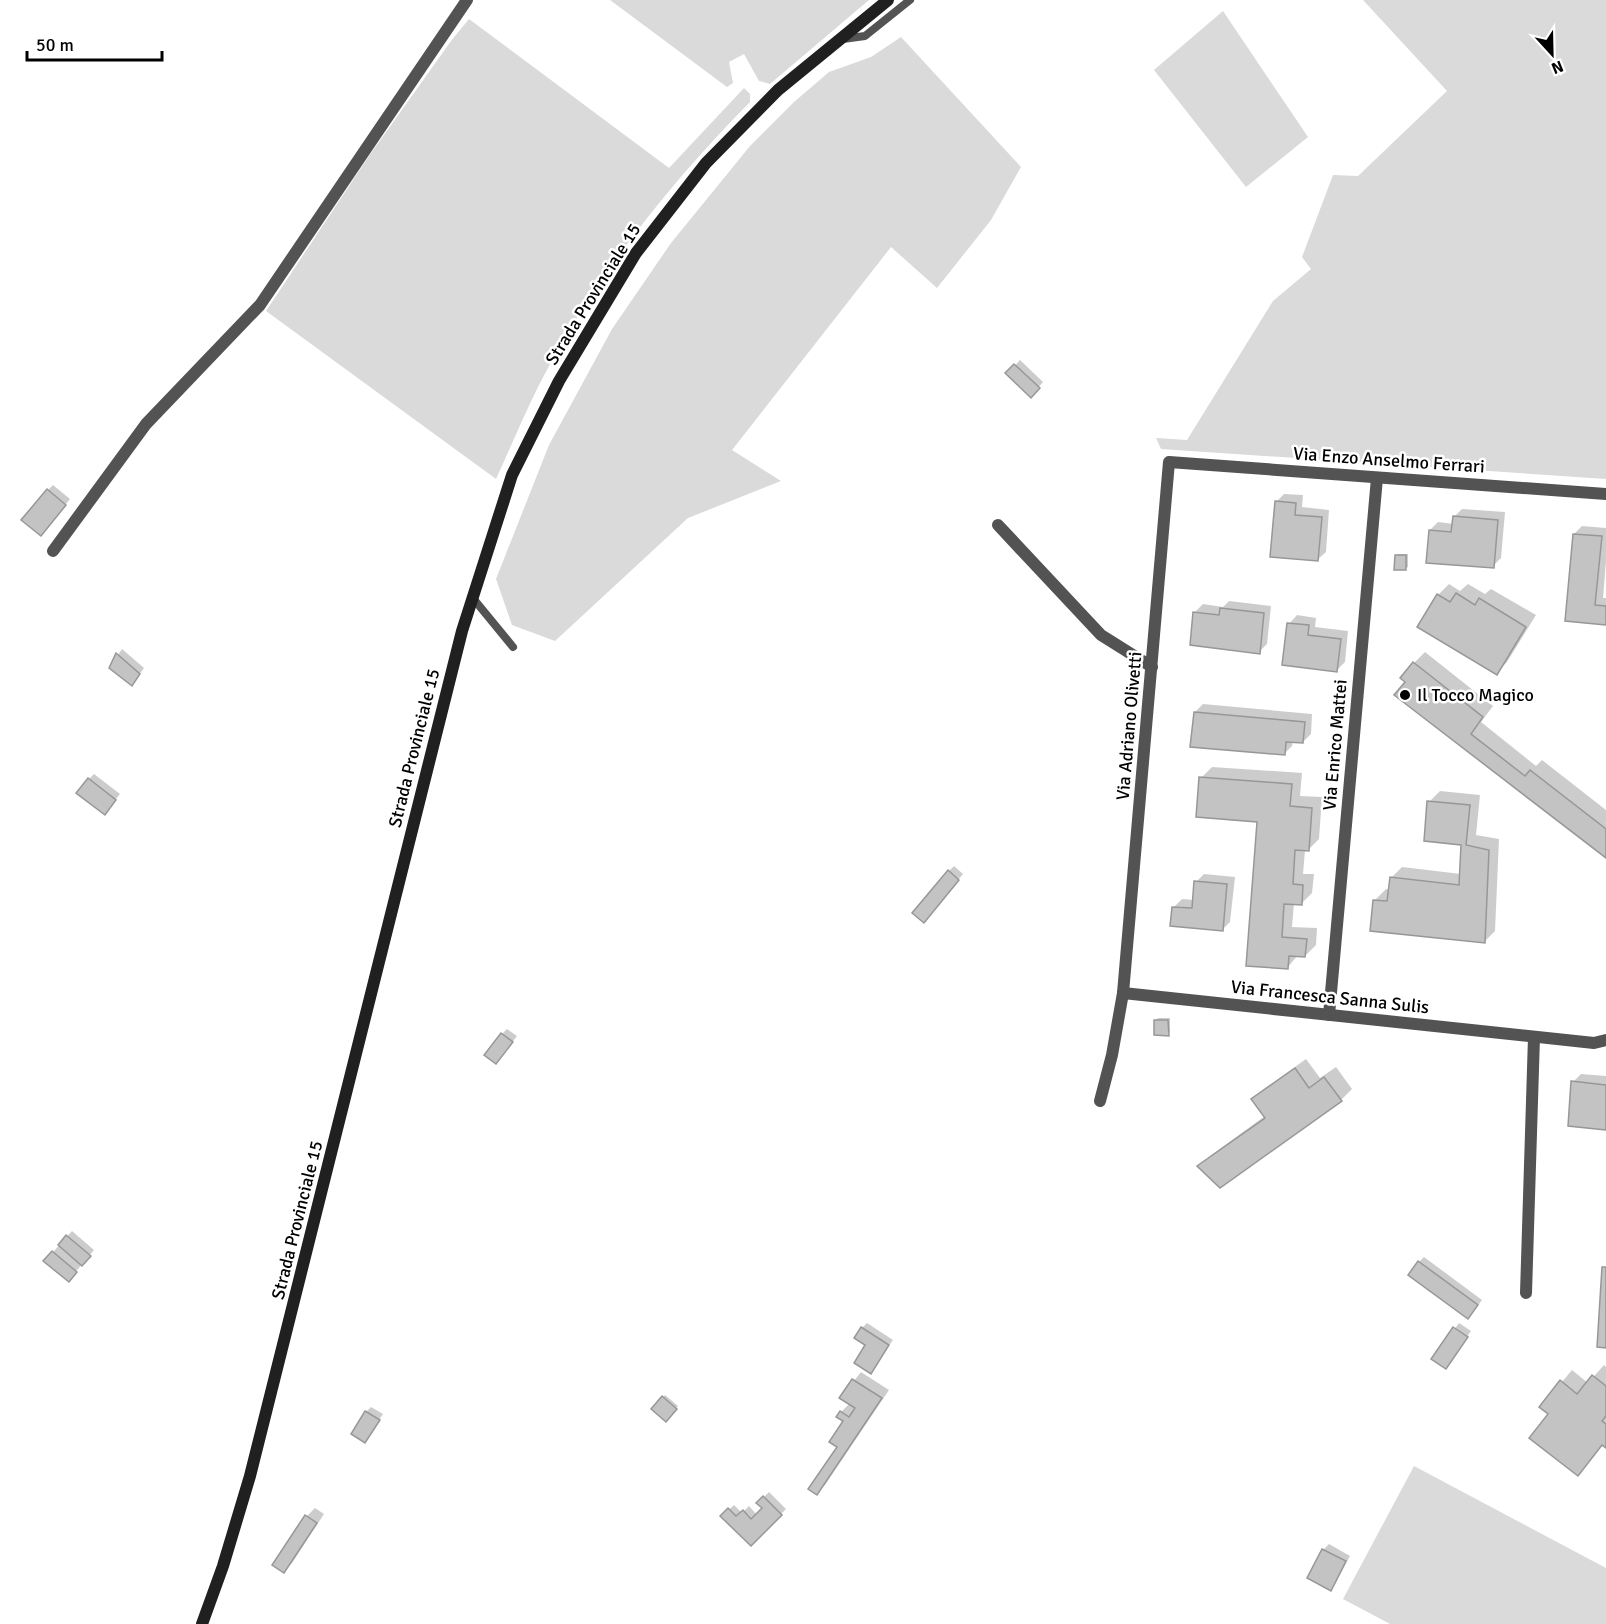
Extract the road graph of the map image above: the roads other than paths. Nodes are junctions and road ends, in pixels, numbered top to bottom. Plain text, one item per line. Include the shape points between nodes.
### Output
1 (467, 0) edge
2 (888, 0) edge
3 (910, 0) edge
4 (839, 40) junction
5 (1169, 462) joint
6 (1377, 478) junction
7 (1606, 494) edge
8 (998, 525) dead end
9 (53, 551) dead end
10 (472, 597) junction
11 (513, 647) dead end
12 (1152, 667) junction
13 (1123, 993) junction
14 (1329, 1016) junction
15 (1534, 1037) junction
16 (1600, 1042) edge
17 (1606, 1050) edge
18 (1100, 1101) dead end
19 (1526, 1293) dead end
20 (202, 1624) edge

1 - 9 street via 260,305 146,424
2 - 4 main road, Strada Provinciale 15
3 - 4 lane via 865,36
4 - 10 main road, Strada Provinciale 15 via 778,90 706,163 636,253 559,381 512,475
5 - 6 street, Via Enzo Anselmo Ferrari
5 - 12 street, Via Adriano Olivetti
6 - 7 street, Via Enzo Anselmo Ferrari
6 - 14 street, Via Enrico Mattei
8 - 12 street via 1101,635
10 - 11 lane
10 - 20 main road, Strada Provinciale 15 via 254,1462 227,1556
12 - 13 street, Via Adriano Olivetti
13 - 14 street, Via Francesca Sanna Sulis
13 - 18 street, Via Adriano Olivetti
14 - 15 street, Via Francesca Sanna Sulis
15 - 16 street, Via Francesca Sanna Sulis
15 - 19 street
16 - 17 street, Via Francesca Sanna Sulis

